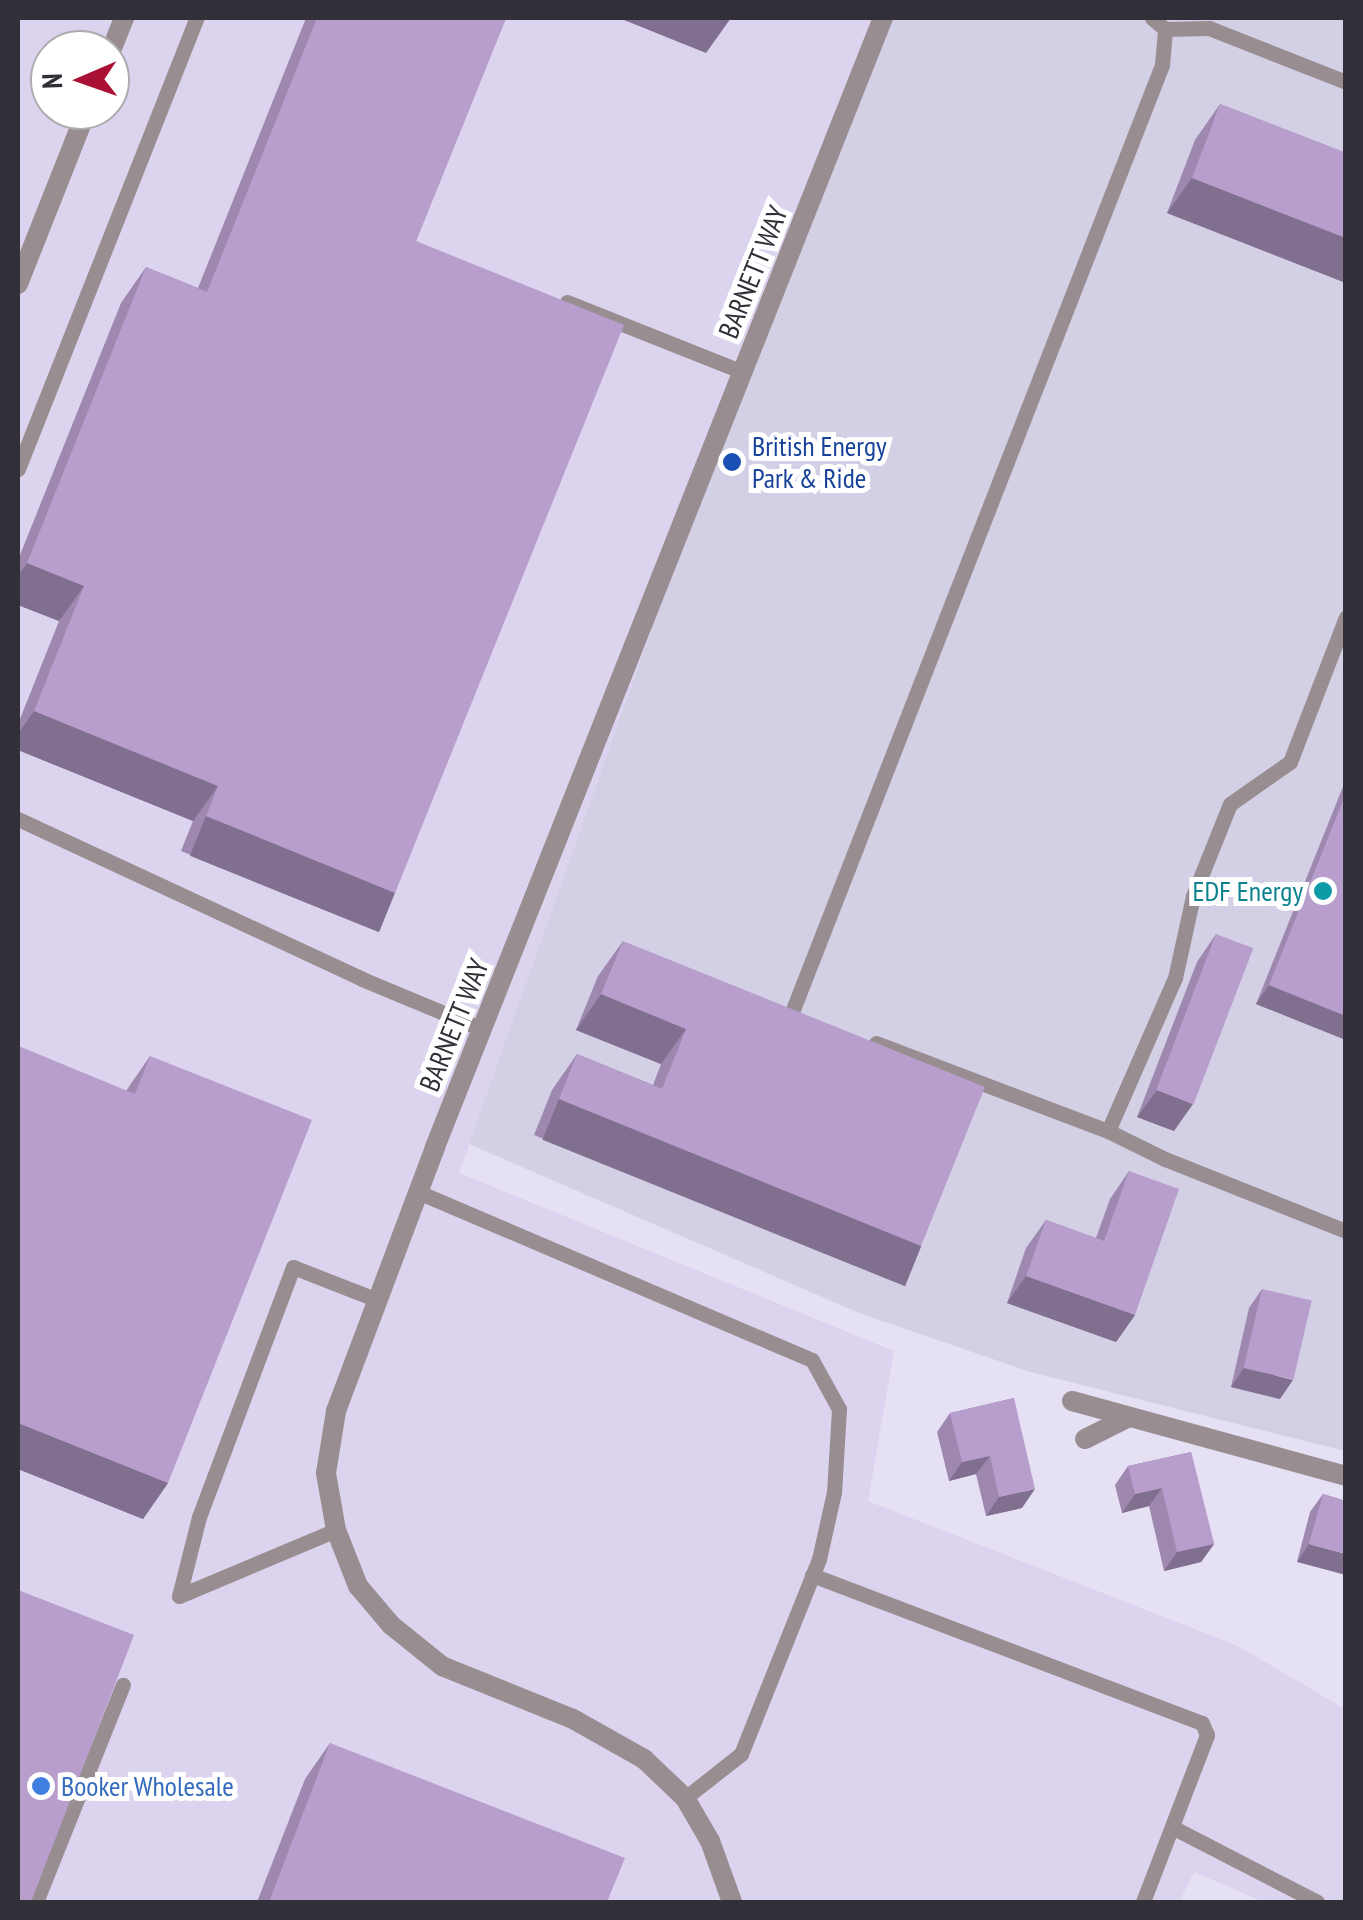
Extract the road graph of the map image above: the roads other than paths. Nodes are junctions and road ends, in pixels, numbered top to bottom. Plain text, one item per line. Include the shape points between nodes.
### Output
1 (197, 18) edge
2 (884, 18) edge
3 (1152, 18) edge
4 (1165, 29) junction
5 (1346, 82) edge
6 (79, 130) edge
7 (18, 284) edge
8 (567, 302) edge
9 (743, 372) junction
10 (18, 470) edge
11 (1346, 617) edge
12 (18, 818) edge
13 (773, 1005) edge
14 (792, 1012) junction
15 (810, 1019) edge
16 (482, 1029) junction
17 (866, 1040) edge
18 (1108, 1130) junction
19 (418, 1192) junction
20 (1346, 1231) edge
21 (378, 1300) junction
22 (1072, 1401) dead end
23 (1127, 1418) junction
24 (1085, 1439) dead end
25 (1346, 1476) edge
26 (336, 1530) junction
27 (812, 1575) junction
28 (123, 1686) edge
29 (685, 1798) junction
30 (1172, 1827) junction
31 (36, 1902) edge
32 (732, 1902) edge
33 (1142, 1902) edge
34 (1317, 1902) edge

1 - 10 lane
2 - 9 street, BARNETT WAY
3 - 4 lane
4 - 5 lane via 1209,28
4 - 14 lane via 1162,65
6 - 7 street
8 - 9 lane
9 - 16 street, BARNETT WAY
11 - 18 lane via 1290,762 1230,804 1196,889 1175,978
12 - 16 lane
13 - 14 lane
14 - 15 lane
16 - 19 street, BARNETT WAY
17 - 18 lane
18 - 20 lane
19 - 21 street, BARNETT WAY
19 - 27 lane via 812,1360 839,1409 834,1492
21 - 26 street, BARNETT WAY via 336,1411 326,1473
21 - 26 lane via 293,1268 198,1516 179,1596
22 - 23 street
23 - 24 street
23 - 25 street
26 - 29 street, BARNETT WAY via 358,1586 442,1666 572,1719 644,1758
27 - 29 lane via 741,1754
27 - 30 lane via 1202,1724 1207,1735
28 - 31 lane
29 - 32 street, BARNETT WAY
30 - 33 lane
30 - 34 lane

